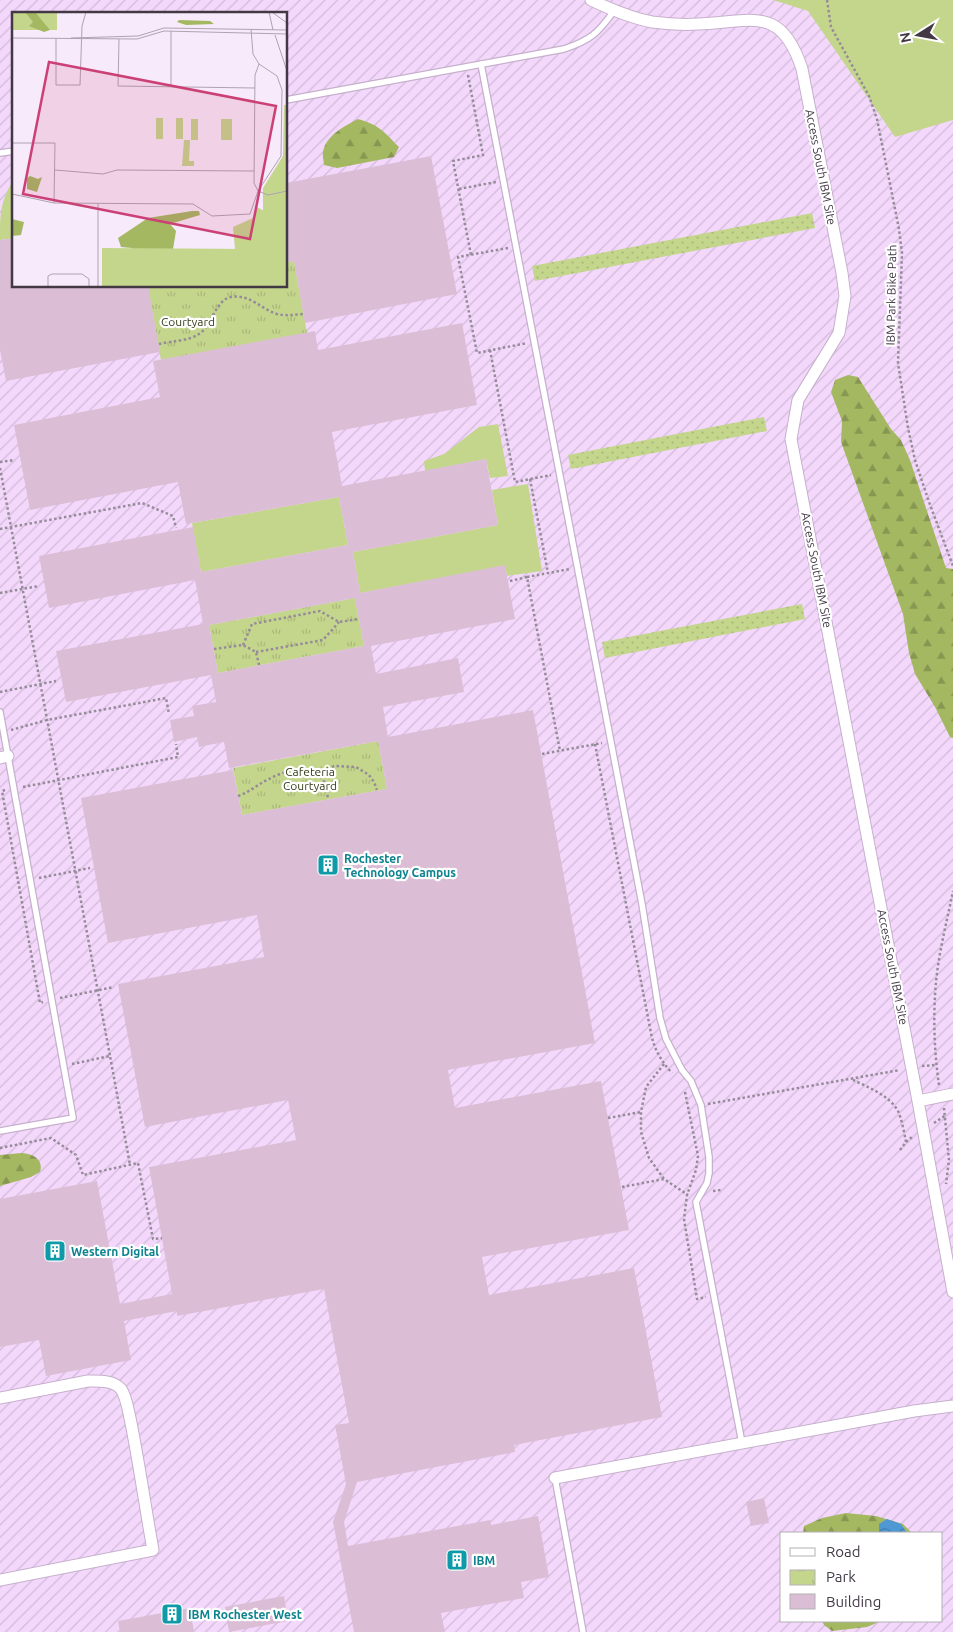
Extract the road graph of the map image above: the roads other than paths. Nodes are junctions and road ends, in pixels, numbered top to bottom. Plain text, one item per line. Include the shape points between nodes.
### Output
1 (591, 0) edge
2 (616, 6) edge
3 (481, 64) junction
4 (288, 100) edge
5 (0, 712) edge
6 (4, 757) edge
7 (953, 1094) edge
8 (918, 1101) junction
9 (0, 1131) edge
10 (953, 1292) edge
11 (0, 1398) edge
12 (953, 1406) edge
13 (742, 1443) junction
14 (556, 1478) joint
15 (0, 1580) edge
16 (583, 1632) edge

1 - 2 street, Access South IBM Site
2 - 3 lane via 596,33 577,45
2 - 8 street, Access South IBM Site via 651,22 697,24 760,20 782,32 796,49 802,69 845,296 839,333 798,400 792,439
3 - 4 lane
3 - 13 lane via 642,904 660,1018 668,1045 691,1080 701,1105 709,1173 696,1202
5 - 6 lane
6 - 9 lane via 14,788 73,1118
7 - 8 street
8 - 10 street, Access South IBM Site
11 - 15 street via 88,1381 112,1383 121,1388 132,1428 153,1550
12 - 13 street
13 - 14 street
14 - 16 lane

